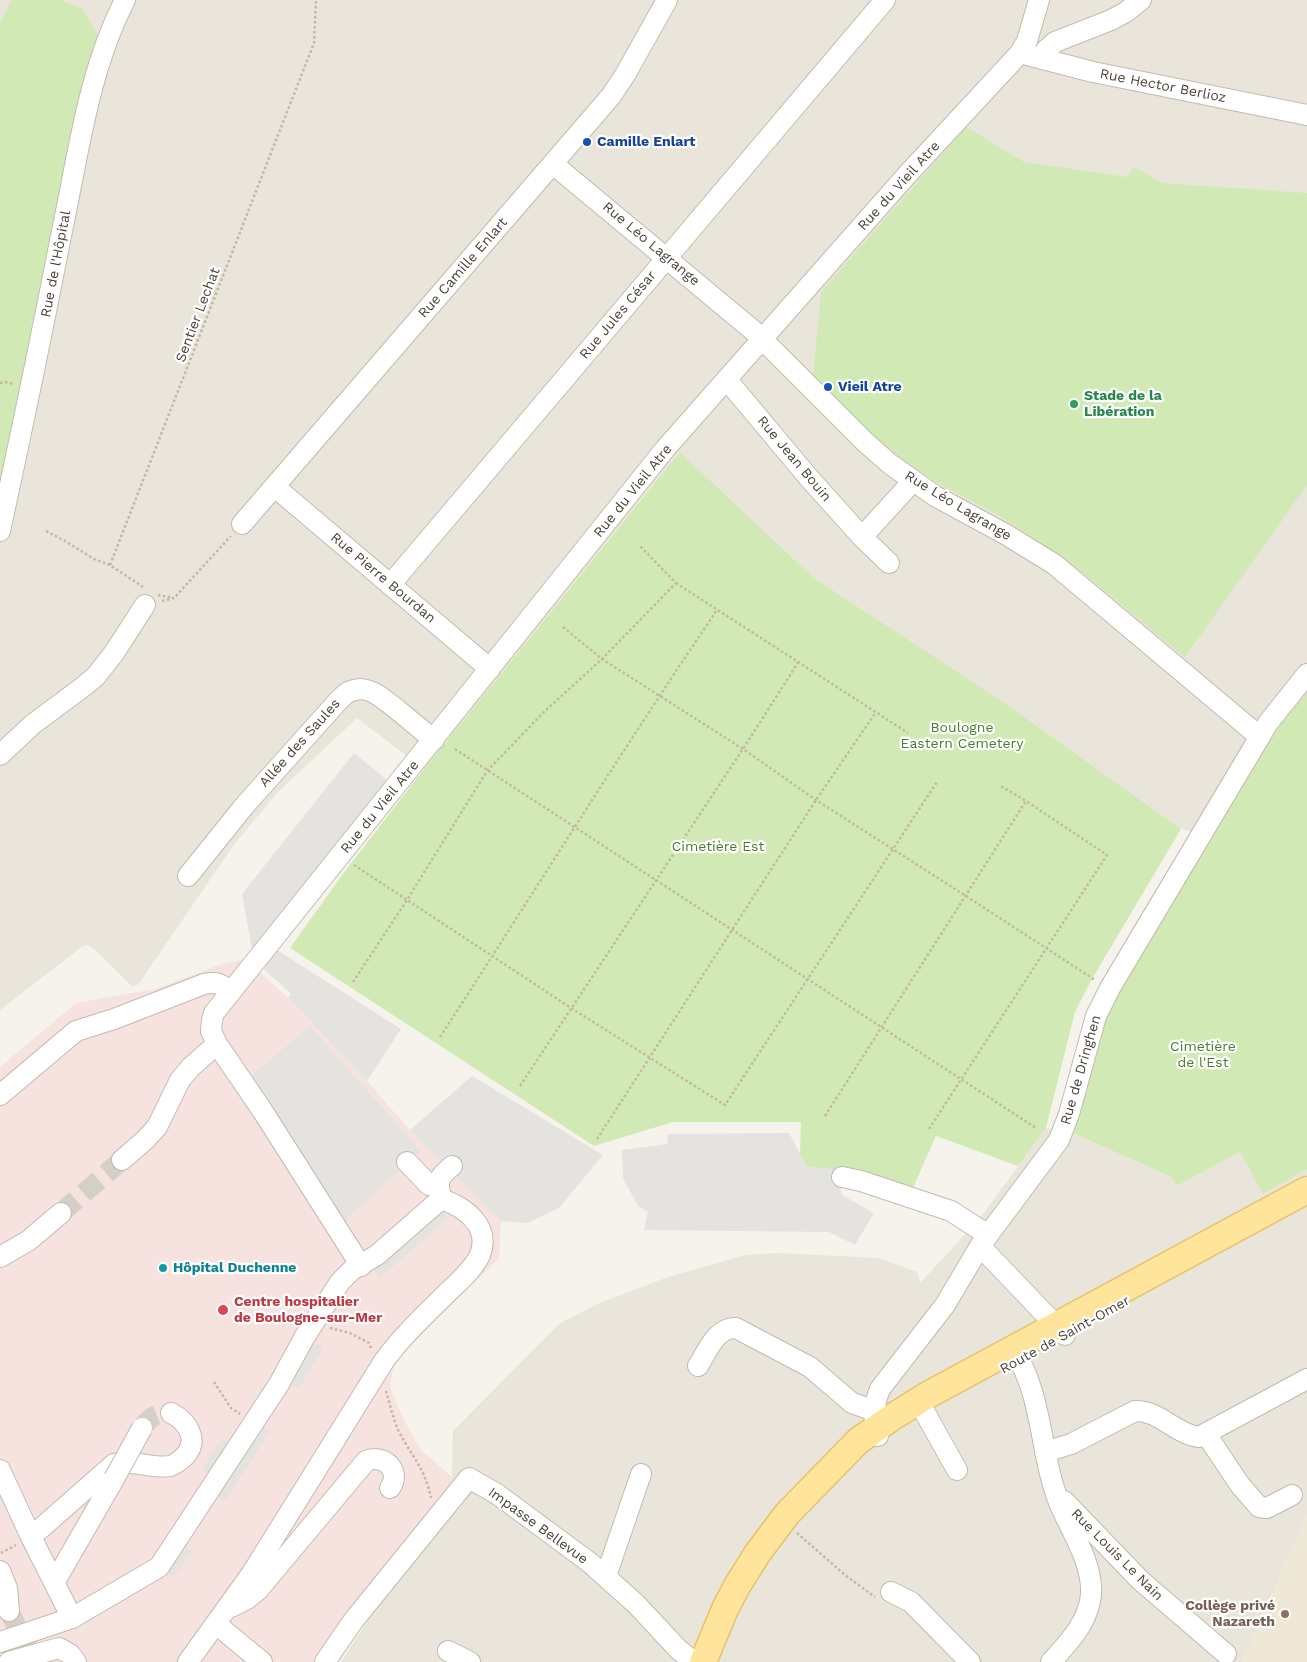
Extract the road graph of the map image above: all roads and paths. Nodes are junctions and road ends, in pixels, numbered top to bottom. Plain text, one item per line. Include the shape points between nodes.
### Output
1 (125, 0) edge
2 (316, 0) edge
3 (667, 0) edge
4 (886, 0) edge
5 (1039, 0) edge
6 (1141, 0) edge
7 (1020, 53) junction
8 (1042, 59) junction
9 (1307, 115) edge
10 (553, 164) junction
11 (667, 258) junction
12 (763, 339) junction
13 (727, 380) junction
14 (912, 481) junction
15 (275, 487) junction
16 (242, 524) joint
17 (0, 531) edge
18 (46, 531) dead end
19 (862, 537) junction
20 (639, 545) dead end
21 (889, 564) dead end
22 (110, 565) junction
23 (676, 583) junction
24 (390, 585) junction
25 (149, 596) junction
26 (174, 598) junction
27 (717, 610) junction
28 (563, 627) dead end
29 (602, 659) junction
30 (799, 661) junction
31 (490, 669) junction
32 (1307, 674) edge
33 (659, 696) junction
34 (876, 712) junction
35 (908, 733) dead end
36 (1260, 737) junction
37 (434, 740) junction
38 (456, 749) dead end
39 (743, 749) junction
40 (0, 755) edge
41 (487, 771) junction
42 (937, 782) dead end
43 (999, 785) dead end
44 (816, 800) junction
45 (1026, 801) junction
46 (574, 826) junction
47 (892, 849) junction
48 (341, 855) junction
49 (188, 876) dead end
50 (656, 880) junction
51 (966, 896) junction
52 (407, 900) junction
53 (731, 931) junction
54 (1046, 948) junction
55 (493, 956) junction
56 (807, 980) junction
57 (353, 982) dead end
58 (1110, 988) junction
59 (231, 991) junction
60 (571, 1008) junction
61 (881, 1027) junction
62 (440, 1036) dead end
63 (217, 1044) junction
64 (651, 1057) junction
65 (961, 1080) junction
66 (520, 1086) dead end
67 (0, 1096) edge
68 (825, 1116) dead end
69 (1036, 1128) dead end
70 (928, 1129) dead end
71 (597, 1139) dead end
72 (122, 1160) tunnel mouth
73 (407, 1162) dead end
74 (452, 1166) dead end
75 (842, 1176) dead end
76 (1307, 1190) edge
77 (440, 1192) junction
78 (1307, 1201) edge
79 (61, 1213) tunnel mouth
80 (984, 1241) junction
81 (0, 1257) edge
82 (361, 1266) junction
83 (315, 1320) junction
84 (1060, 1330) junction
85 (1017, 1354) junction
86 (698, 1366) dead end
87 (379, 1369) junction
88 (1307, 1379) edge
89 (214, 1382) dead end
90 (924, 1411) junction
91 (171, 1413) dead end
92 (255, 1420) junction
93 (876, 1425) junction
94 (142, 1428) tunnel mouth
95 (1206, 1434) junction
96 (1045, 1452) junction
97 (0, 1470) edge
98 (957, 1470) dead end
99 (641, 1474) dead end
100 (390, 1488) dead end
101 (1055, 1492) junction
102 (1292, 1494) dead end
103 (436, 1518) junction
104 (782, 1521) junction
105 (31, 1537) junction
106 (0, 1571) edge
107 (606, 1576) junction
108 (54, 1583) junction
109 (891, 1592) joint
110 (9, 1610) tunnel mouth
111 (221, 1616) junction
112 (72, 1618) junction
113 (0, 1642) edge
114 (448, 1651) dead end
115 (0, 1653) edge
116 (1226, 1654) dead end
117 (244, 1655) edge
118 (9, 1662) edge
119 (76, 1662) edge
120 (188, 1662) edge
121 (262, 1662) edge
122 (326, 1662) edge
123 (470, 1662) edge
124 (694, 1662) edge
125 (703, 1662) edge
126 (970, 1662) edge
127 (1051, 1662) edge

1 - 17 street, Rue de l'Hôpital via 105,47 89,102
2 - 22 path, Sentier Lechat via 314,43
3 - 10 street, Rue Camille Enlart via 617,89
4 - 11 street, Rue Jules César
5 - 7 street, Rue du Vieil Atre via 1027,41
6 - 8 street via 1111,20 1055,42
7 - 8 street, Rue Hector Berlioz
7 - 12 street, Rue du Vieil Atre via 906,176
8 - 9 street, Rue Hector Berlioz
10 - 11 street, Rue Léo Lagrange
10 - 15 street, Rue Camille Enlart
11 - 12 street, Rue Léo Lagrange
11 - 24 street, Rue Jules César
12 - 13 street, Rue du Vieil Atre
12 - 14 street, Rue Léo Lagrange via 870,446
13 - 19 street, Rue Jean Bouin
13 - 31 street, Rue du Vieil Atre via 665,449
14 - 19 street
14 - 36 street, Rue Léo Lagrange via 1059,568
15 - 16 street, Rue Camille Enlart
15 - 24 street, Rue Pierre Bourdan
16 - 26 path
18 - 22 path
19 - 21 street, Rue Jean Bouin
20 - 23 path
22 - 25 path
23 - 27 path
23 - 29 path
24 - 31 street, Rue Pierre Bourdan
25 - 26 path
25 - 26 path
25 - 40 street via 96,676 33,724
27 - 30 path
27 - 33 path
28 - 29 path
29 - 33 path
29 - 41 path
30 - 34 path
30 - 39 path
31 - 37 street, Rue du Vieil Atre
32 - 36 street, Rue de Dringhen via 1272,716
33 - 39 path
33 - 46 path
34 - 35 path
34 - 44 path
36 - 58 street, Rue de Dringhen
37 - 48 street, Rue du Vieil Atre
37 - 49 street, Allée des Saules via 377,694 361,689 348,692 245,805
38 - 41 path
39 - 44 path
39 - 50 path
41 - 46 path
41 - 52 path
42 - 47 path
43 - 45 path
44 - 47 path
44 - 53 path
45 - 51 path
45 - 54 path via 1107,855
46 - 50 path
46 - 55 path
47 - 51 path
47 - 56 path
48 - 52 path
48 - 59 street, Rue du Vieil Atre
50 - 53 path
50 - 60 path
51 - 54 path
51 - 61 path
52 - 55 path
52 - 57 path
53 - 56 path
53 - 64 path
54 - 58 path
54 - 65 path
55 - 60 path
55 - 62 path
56 - 61 path
56 - 64 path via 725,1105
58 - 80 street, Rue de Dringhen via 1096,1016 1059,1140
59 - 63 street, Rue du Vieil Atre via 212,1020 211,1031
59 - 67 street via 216,982 204,984 76,1031
60 - 64 path
60 - 66 path
61 - 65 path
61 - 68 path
63 - 72 street via 180,1080 157,1127
63 - 82 street
64 - 71 path
65 - 69 path
65 - 70 path
73 - 77 street
74 - 77 street via 438,1182
75 - 80 street via 960,1215
76 - 84 main road
77 - 82 street via 377,1255
77 - 87 street via 472,1216 480,1228 480,1254 466,1274 394,1347
78 - 84 main road, Route de Saint-Omer
79 - 81 street via 28,1241
80 - 84 street
80 - 93 street, Rue de Dringhen via 944,1305 880,1389
82 - 83 street via 340,1282
83 - 87 path via 369,1343
83 - 92 street
84 - 85 main road, Route de Saint-Omer
85 - 90 main road, Route de Saint-Omer
85 - 93 main road, Route de Saint-Omer via 914,1403
85 - 96 street via 1034,1393
86 - 93 street via 718,1335 736,1328 810,1367
87 - 103 path via 399,1431 428,1482
87 - 111 street via 267,1549
88 - 95 street
89 - 92 path via 234,1411
90 - 93 main road, Route de Saint-Omer via 900,1422
90 - 98 street
91 - 105 street via 185,1423 190,1433 191,1446 176,1464 130,1462 109,1468
92 - 112 street via 159,1567
93 - 104 main road, Route de Saint-Omer
94 - 108 street, bridge
95 - 96 street via 1199,1437 1188,1434 1154,1415 1135,1411 1071,1444
95 - 102 street via 1259,1507 1267,1508
96 - 101 street
97 - 105 street
99 - 107 street
100 - 111 street via 394,1475 390,1465 379,1458 366,1461 258,1590
101 - 116 street, Rue Louis Le Nain via 1140,1580
101 - 127 street via 1086,1561 1091,1587 1081,1626
103 - 107 street, Impasse Bellevue via 469,1478 560,1539
103 - 122 street via 353,1621
104 - 109 path via 873,1597 879,1598
104 - 125 main road, Route de Saint-Omer via 737,1586
105 - 108 street
106 - 110 street via 7,1588
107 - 124 street, Impasse Bellevue
108 - 112 street
109 - 126 street via 911,1602
111 - 117 street
111 - 120 street
112 - 113 street
112 - 115 street via 42,1638
114 - 123 street
117 - 121 street
118 - 119 street via 59,1648

